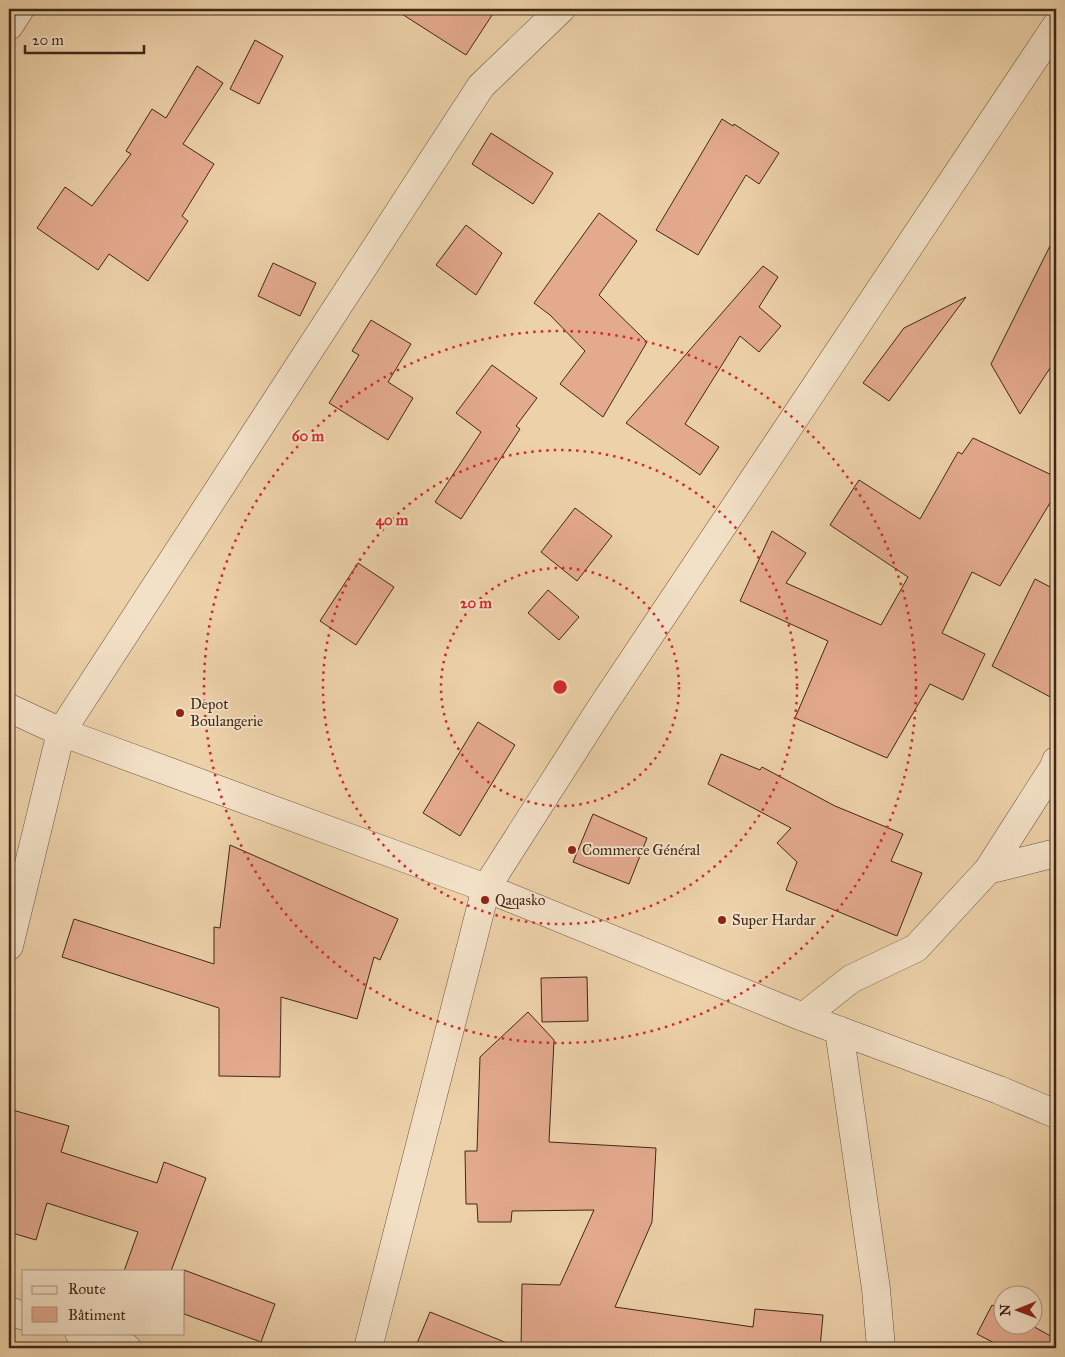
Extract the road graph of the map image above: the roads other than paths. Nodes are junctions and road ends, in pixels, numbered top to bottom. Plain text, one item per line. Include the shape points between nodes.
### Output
1 (20, 9) edge
2 (561, 9) edge
3 (9, 26) edge
4 (1056, 26) edge
5 (9, 708) edge
6 (61, 732) junction
7 (1056, 761) edge
8 (1056, 853) edge
9 (988, 870) junction
10 (486, 888) junction
11 (9, 946) edge
12 (803, 1017) junction
13 (839, 1030) junction
14 (1056, 1114) edge
15 (9, 1311) edge
16 (22, 1315) edge
17 (82, 1334) edge
18 (127, 1348) edge
19 (368, 1348) edge
20 (881, 1348) edge

1 - 3 street
2 - 6 street via 481,86
4 - 10 street via 601,708
5 - 6 street
6 - 10 street
6 - 11 street
7 - 9 street
8 - 9 street
9 - 12 street via 916,948 851,979
10 - 12 street
10 - 19 street
12 - 13 street
13 - 14 street
13 - 20 street via 876,1289
15 - 16 street
17 - 18 street

